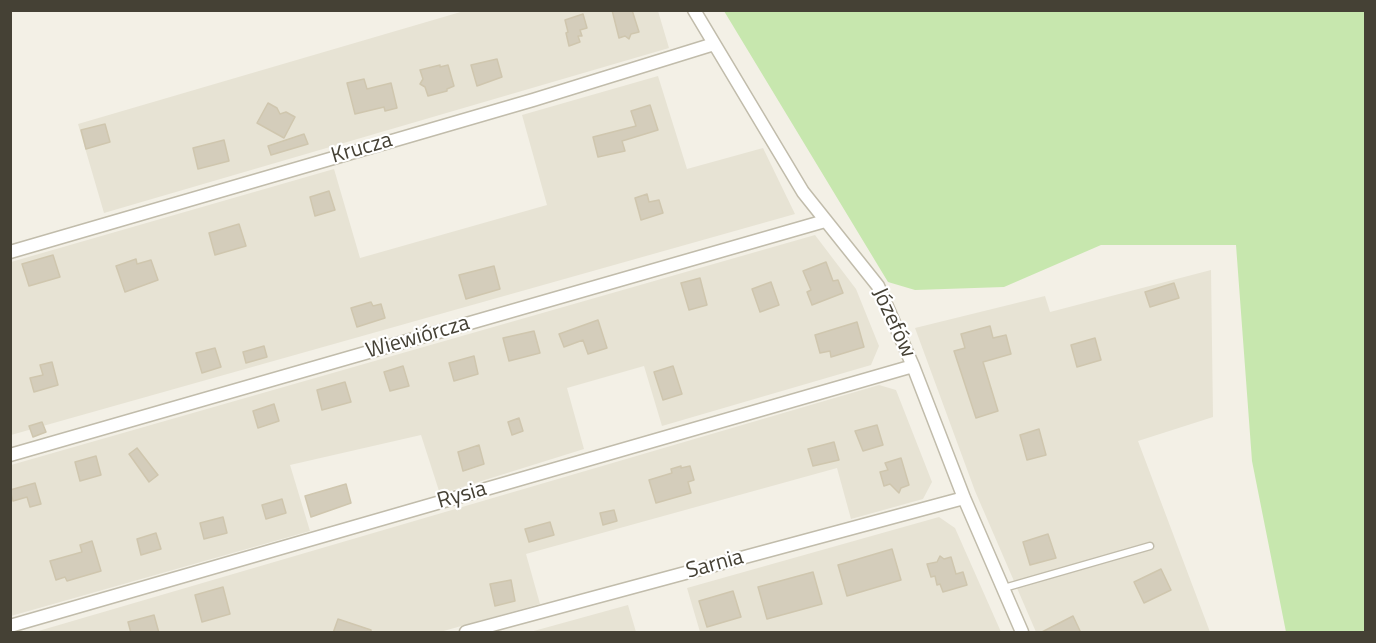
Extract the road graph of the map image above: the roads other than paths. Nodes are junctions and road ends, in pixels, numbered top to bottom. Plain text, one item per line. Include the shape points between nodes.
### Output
1 (694, 10) edge
2 (714, 44) junction
3 (825, 221) junction
4 (10, 252) edge
5 (913, 366) junction
6 (10, 455) edge
7 (964, 498) junction
8 (1150, 546) dead end
9 (1003, 588) junction
10 (10, 626) edge
11 (466, 633) edge
12 (1022, 633) edge

1 - 2 street, Józefów
2 - 3 street, Józefów via 803,192
2 - 4 street, Krucza
3 - 5 street, Józefów via 878,286
3 - 6 street, Wiewiórcza
5 - 7 street, Józefów
5 - 10 street, Rysia
7 - 9 street, Józefów
7 - 11 street, Sarnia
8 - 9 lane
9 - 12 street, Józefów

